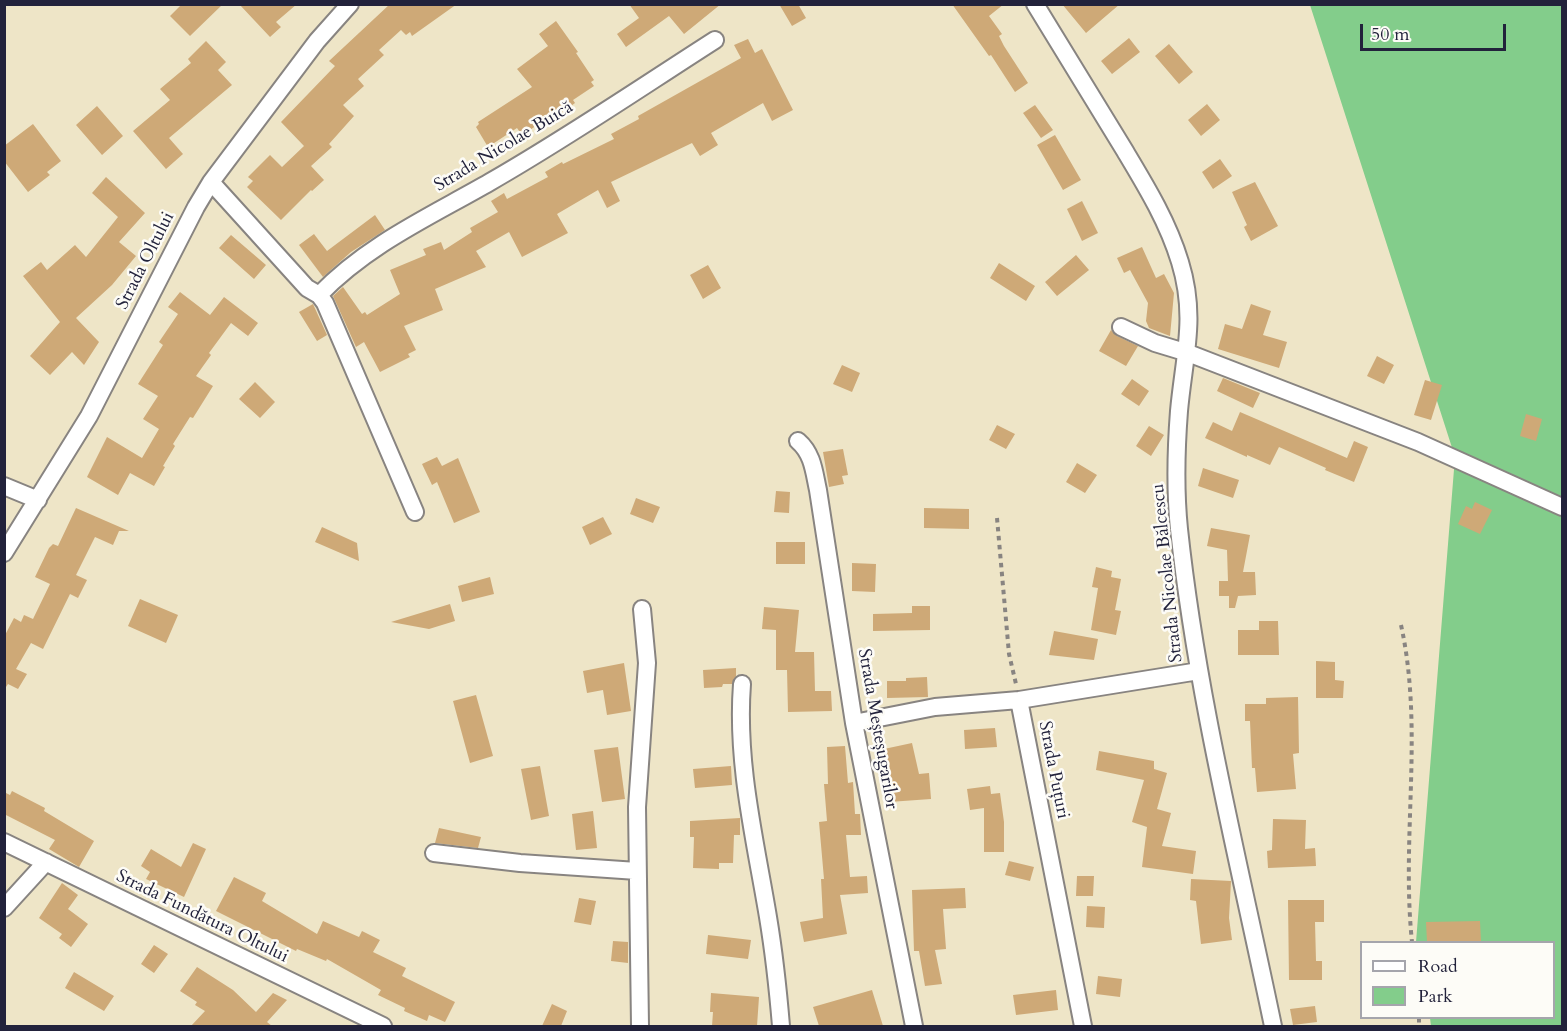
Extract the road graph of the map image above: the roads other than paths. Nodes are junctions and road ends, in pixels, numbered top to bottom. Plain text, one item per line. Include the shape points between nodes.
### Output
1 (350, 4) edge
2 (1035, 4) edge
3 (715, 40) dead end
4 (211, 182) junction
5 (319, 295) junction
6 (1121, 327) dead end
7 (1188, 353) junction
8 (798, 441) dead end
9 (4, 486) edge
10 (38, 500) junction
11 (1563, 507) edge
12 (415, 512) dead end
13 (4, 553) edge
14 (642, 609) dead end
15 (1199, 671) junction
16 (742, 684) dead end
17 (1019, 700) junction
18 (854, 723) junction
19 (4, 842) edge
20 (434, 853) dead end
21 (46, 862) junction
22 (638, 871) junction
23 (4, 908) edge
24 (383, 1026) edge
25 (640, 1026) edge
26 (781, 1026) edge
27 (914, 1026) edge
28 (1083, 1026) edge
29 (1273, 1026) edge

1 - 4 street, Strada Oltului via 317,41
2 - 7 street, Strada Nicolae Bălcescu via 1150,193 1167,228 1188,289
3 - 5 street, Strada Nicolae Buică via 490,182 384,241
4 - 5 street via 307,288
4 - 10 street, Strada Oltului via 89,416
5 - 12 street
6 - 7 street
7 - 11 street via 1418,442
7 - 15 street, Strada Nicolae Bălcescu via 1179,411 1177,490
8 - 18 street, Strada Meșteșugarilor via 811,457 818,490
9 - 10 street
10 - 13 street, Strada Oltului
14 - 22 street via 647,663 637,807
15 - 17 street
15 - 29 street, Strada Nicolae Bălcescu
16 - 26 street via 745,792 768,918
17 - 18 street via 935,707
17 - 28 street, Strada Puțuri
18 - 27 street, Strada Meșteșugarilor
19 - 21 street, Strada Fundătura Oltului
20 - 22 street
21 - 23 street
21 - 24 street, Strada Fundătura Oltului
22 - 25 street

